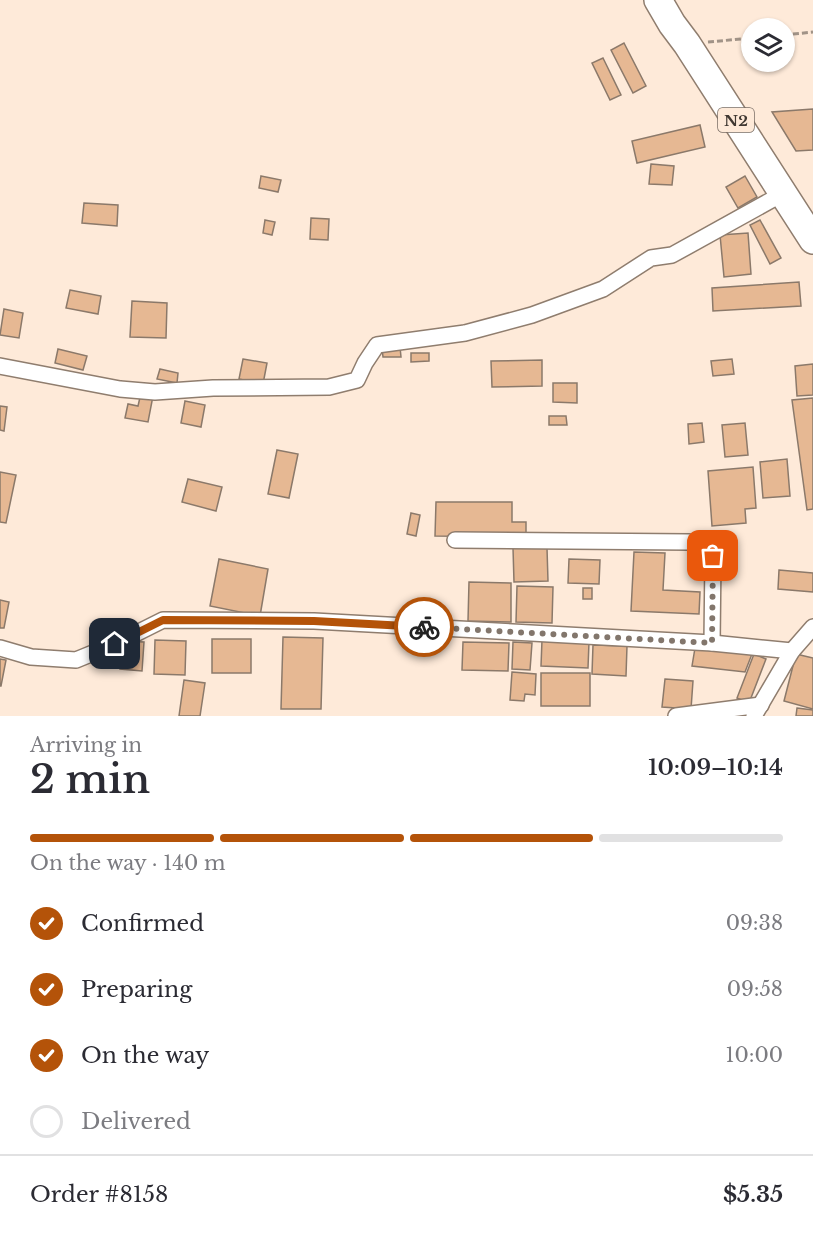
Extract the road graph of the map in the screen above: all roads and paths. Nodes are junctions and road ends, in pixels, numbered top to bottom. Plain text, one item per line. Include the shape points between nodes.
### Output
1 (658, 0) edge
2 (813, 32) edge
3 (795, 34) edge
4 (741, 39) edge
5 (687, 44) junction
6 (784, 193) junction
7 (813, 240) edge
8 (0, 366) edge
9 (455, 540) dead end
10 (813, 627) edge
11 (712, 643) junction
12 (0, 648) edge
13 (792, 651) junction
14 (757, 710) edge
15 (676, 716) edge

1 - 5 highway, N2
2 - 3 path
4 - 5 path
5 - 6 highway, N2
6 - 7 highway, N2
6 - 8 street via 672,255 651,258 603,289 532,315 465,333 377,345 357,380 329,387 155,392
9 - 11 street via 705,545 713,556
10 - 13 street
11 - 12 street via 314,621 163,620 76,660 31,657
11 - 13 street
13 - 14 street
14 - 15 street

